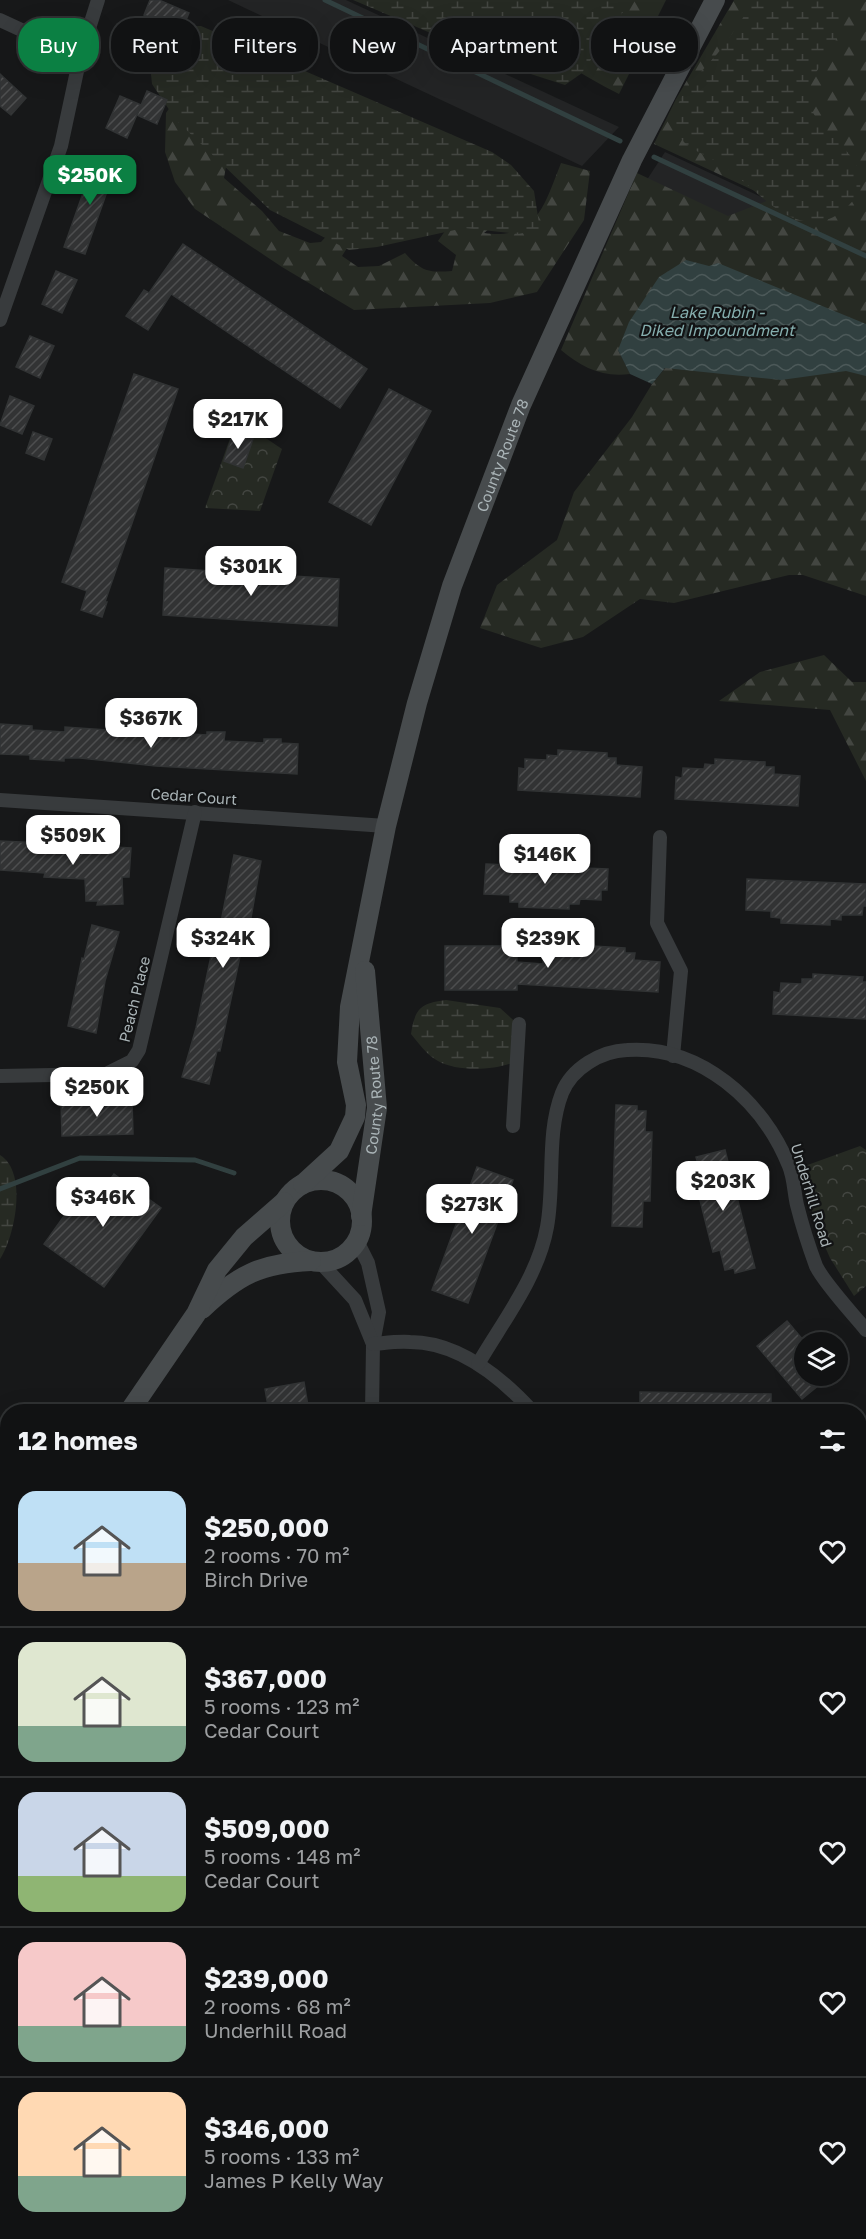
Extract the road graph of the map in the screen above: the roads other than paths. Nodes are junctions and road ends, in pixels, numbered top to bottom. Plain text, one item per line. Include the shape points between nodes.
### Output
1 (98, 0) edge
2 (715, 0) edge
3 (92, 18) edge
4 (0, 20) edge
5 (18, 28) edge
6 (77, 72) edge
7 (0, 320) edge
8 (0, 800) edge
9 (195, 812) junction
10 (386, 826) junction
11 (660, 837) dead end
12 (365, 938) junction
13 (519, 1024) dead end
14 (674, 1056) junction
15 (0, 1076) edge
16 (513, 1126) dead end
17 (303, 1184) junction
18 (284, 1202) junction
19 (362, 1216) junction
20 (357, 1241) junction
21 (315, 1262) junction
22 (196, 1314) junction
23 (866, 1330) edge
24 (373, 1344) junction
25 (478, 1364) junction
26 (134, 1404) edge
27 (372, 1404) edge
28 (525, 1404) edge

1 - 3 street
2 - 10 street, County Route 78 via 632,160 494,471 452,586
4 - 5 street
6 - 7 street via 61,146
8 - 9 street, Cedar Court
9 - 10 street, Cedar Court
9 - 15 street, Peach Place via 139,1050 132,1061 106,1074
10 - 12 street, County Route 78
11 - 14 street via 657,923 681,971
12 - 17 street, County Route 78 via 346,1042 355,1117 339,1151
12 - 19 street, County Route 78 via 365,987 378,1108
13 - 16 street
14 - 23 street, Underhill Road via 730,1083 755,1108 777,1139 790,1168 817,1267
14 - 25 street, Underhill Road via 635,1049 603,1055 586,1064 564,1089 556,1108 550,1210 537,1264
17 - 18 street
17 - 19 street via 328,1180 340,1185 354,1198
18 - 21 street via 280,1226 283,1238 290,1248
18 - 22 street via 244,1237 217,1270
19 - 20 street
20 - 21 street via 341,1257
20 - 24 street via 368,1263 380,1312
21 - 22 street via 281,1263 242,1275
21 - 24 street via 355,1300
22 - 26 street
24 - 25 street via 412,1341 458,1352
24 - 27 street
25 - 28 street

